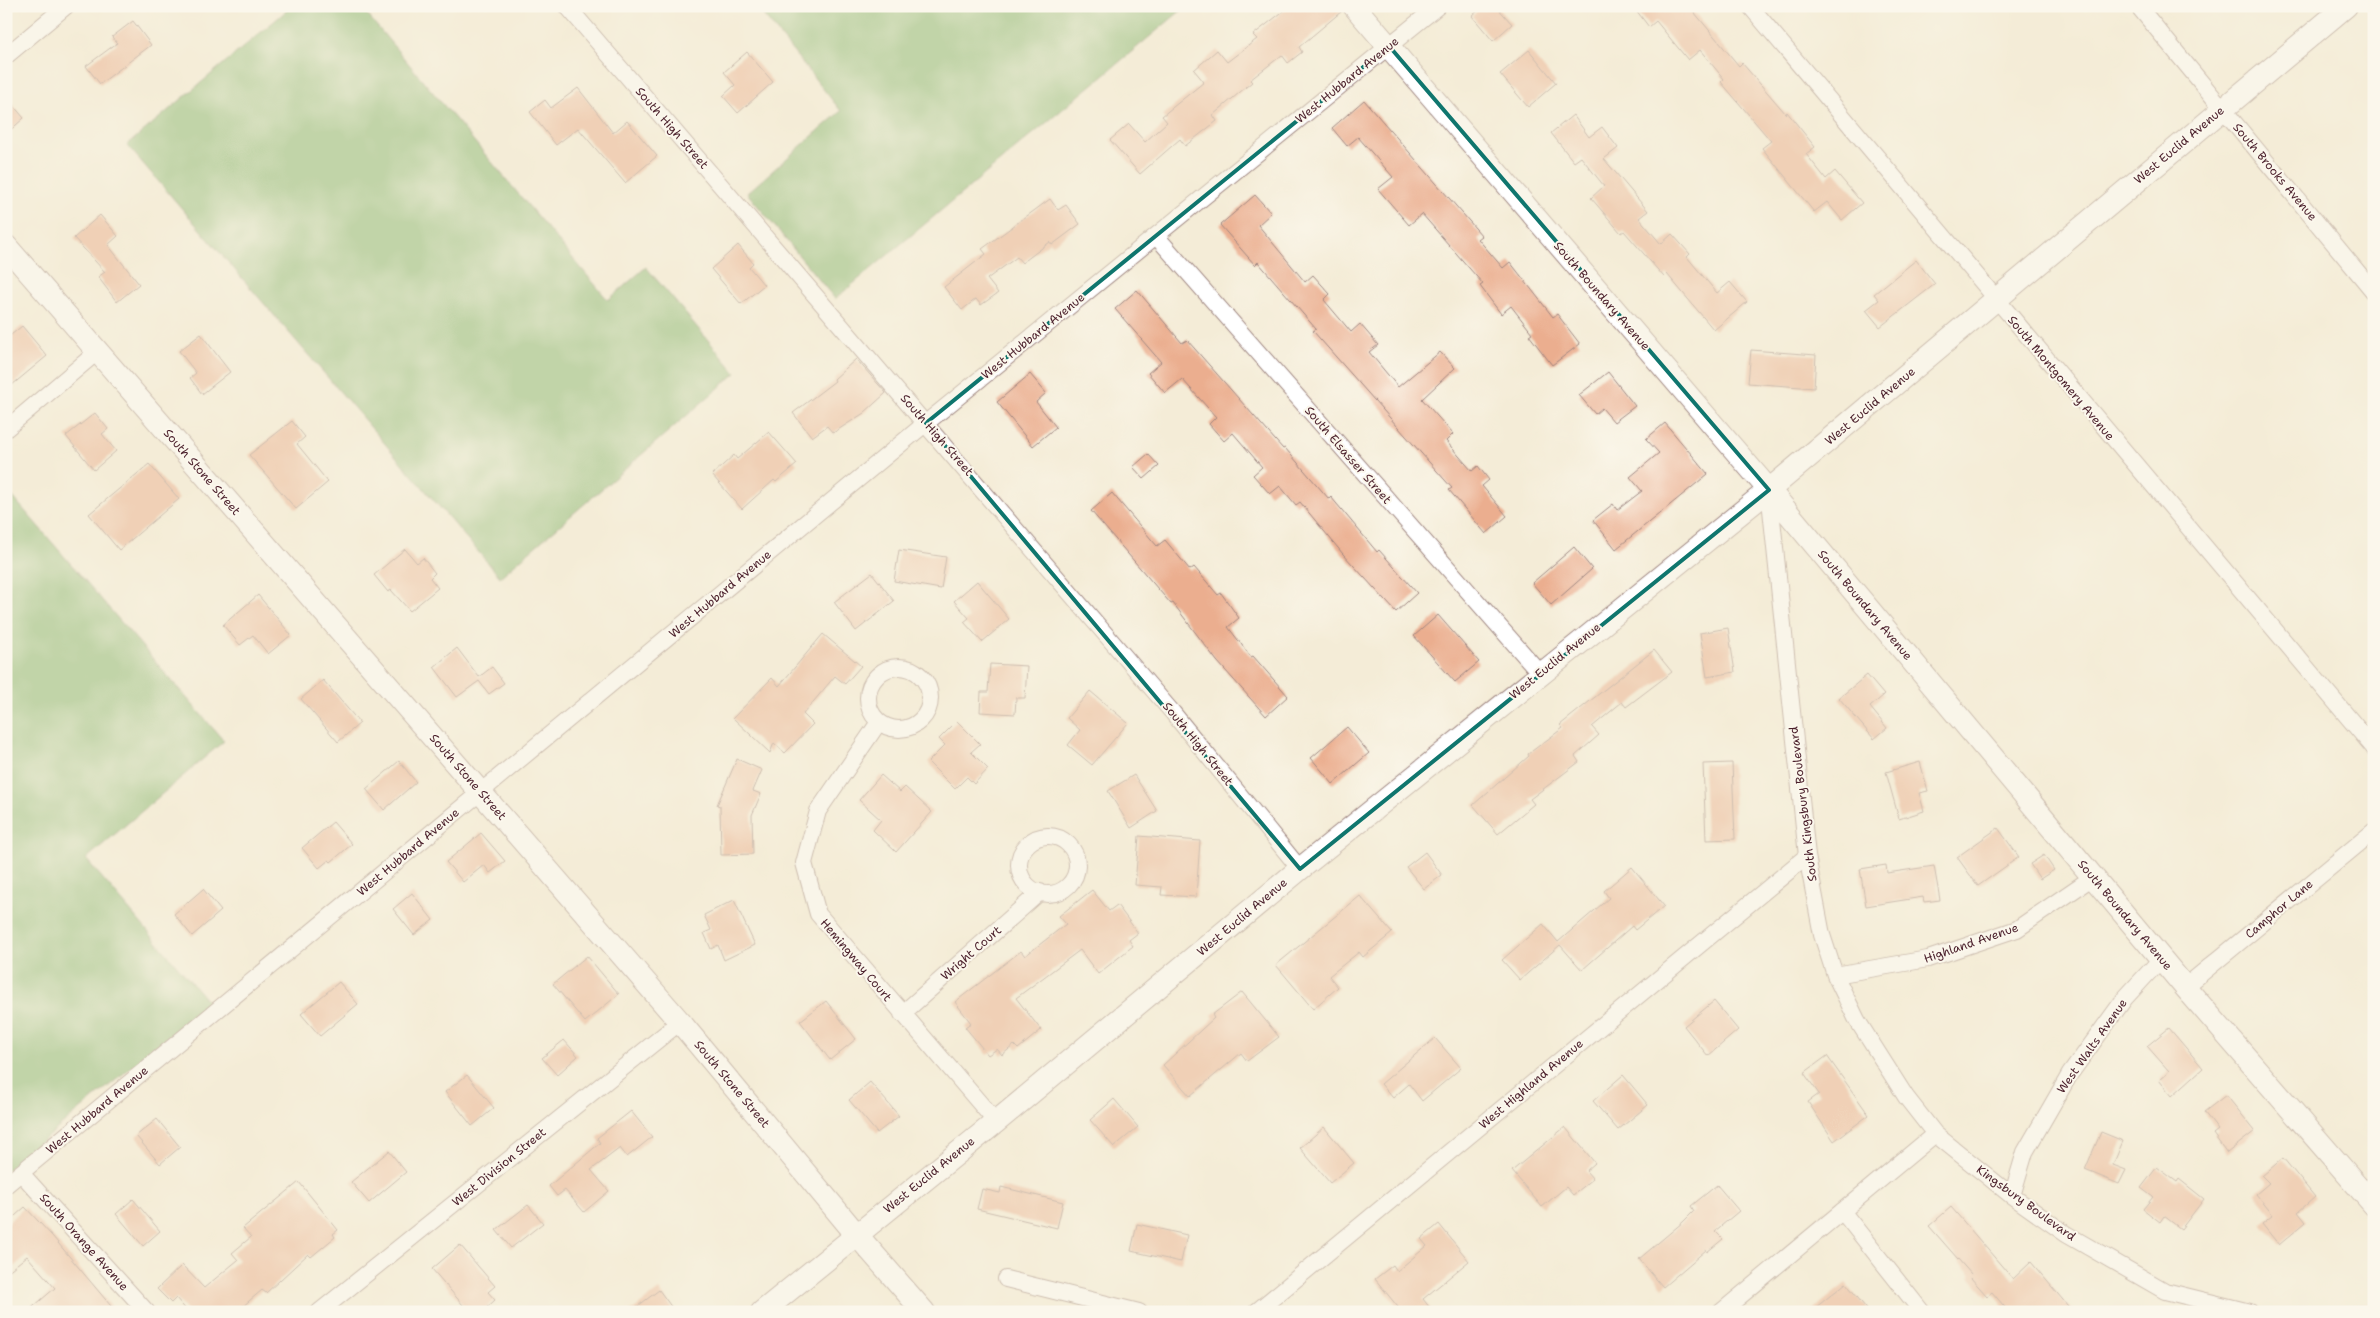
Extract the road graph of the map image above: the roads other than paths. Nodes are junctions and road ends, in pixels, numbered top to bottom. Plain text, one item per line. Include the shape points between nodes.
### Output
1 (66, 6) edge
2 (567, 6) edge
3 (1354, 6) edge
4 (1438, 6) edge
5 (1750, 6) edge
6 (2138, 6) edge
7 (2346, 6) edge
8 (1388, 46) junction
9 (6, 56) edge
10 (2222, 108) junction
11 (1156, 236) junction
12 (6, 246) edge
13 (2374, 292) edge
14 (1997, 300) junction
15 (97, 352) junction
16 (926, 423) junction
17 (6, 429) edge
18 (1769, 490) junction
19 (1540, 673) junction
20 (879, 722) dead end
21 (2374, 748) edge
22 (481, 792) junction
23 (2374, 831) edge
24 (1807, 856) junction
25 (1300, 869) junction
26 (2093, 877) junction
27 (1040, 892) dead end
28 (2162, 958) junction
29 (1835, 975) junction
30 (2185, 987) junction
31 (902, 1014) junction
32 (680, 1022) junction
33 (1906, 1097) joint
34 (996, 1122) junction
35 (1935, 1134) junction
36 (21, 1173) junction
37 (6, 1185) edge
38 (2012, 1196) junction
39 (2374, 1204) edge
40 (1842, 1211) junction
41 (856, 1234) junction
42 (1006, 1279) dead end
43 (147, 1312) edge
44 (318, 1312) edge
45 (762, 1312) edge
46 (924, 1312) edge
47 (1139, 1312) edge
48 (1256, 1312) edge
49 (1721, 1312) edge
50 (1922, 1312) edge
51 (2250, 1312) edge

1 - 9 street
2 - 16 street, South High Street
3 - 8 street, South Boundary Avenue
4 - 8 street, West Hubbard Avenue
5 - 14 street, South Montgomery Avenue
6 - 10 street, South Brooks Avenue
7 - 10 street, West Euclid Avenue
8 - 11 street, West Hubbard Avenue
8 - 18 street, South Boundary Avenue
10 - 13 street, South Brooks Avenue
10 - 14 street, West Euclid Avenue
11 - 16 street, West Hubbard Avenue
11 - 19 street, South Elsasser Street
12 - 15 street, South Stone Street
14 - 18 street, West Euclid Avenue
14 - 21 street, South Montgomery Avenue
15 - 17 street
15 - 22 street, South Stone Street
16 - 22 street, West Hubbard Avenue
16 - 25 street, South High Street via 1173,712
18 - 19 street, West Euclid Avenue
18 - 24 street, South Kingsbury Boulevard
18 - 26 street, South Boundary Avenue
19 - 25 street, West Euclid Avenue
20 - 31 street, Hemingway Court via 818,811 804,863 818,914
22 - 32 street, South Stone Street
22 - 36 street, West Hubbard Avenue
23 - 30 street, Camphor Lane
24 - 29 street, South Kingsbury Boulevard via 1822,935
24 - 48 street, West Highland Avenue
25 - 34 street, West Euclid Avenue
26 - 28 street, South Boundary Avenue
26 - 29 street, Highland Avenue via 2017,929 1928,960
27 - 31 street, Wright Court
28 - 30 street, South Boundary Avenue
28 - 38 street, West Walts Avenue via 2125,998 2070,1074 2025,1152
29 - 33 street, South Kingsbury Boulevard via 1857,1020
30 - 39 street, South Boundary Avenue
31 - 34 street, Hemingway Court
32 - 41 street, South Stone Street
32 - 44 street, West Division Street
33 - 35 street, Kingsbury Boulevard
34 - 41 street, West Euclid Avenue
35 - 38 street, Kingsbury Boulevard
35 - 40 street
36 - 37 street, West Hubbard Avenue
36 - 43 street, South Orange Avenue
38 - 51 street, Kingsbury Boulevard via 2066,1234 2165,1291
40 - 49 street
40 - 50 street
41 - 45 street, West Euclid Avenue
41 - 46 street, South Stone Street
42 - 47 street

